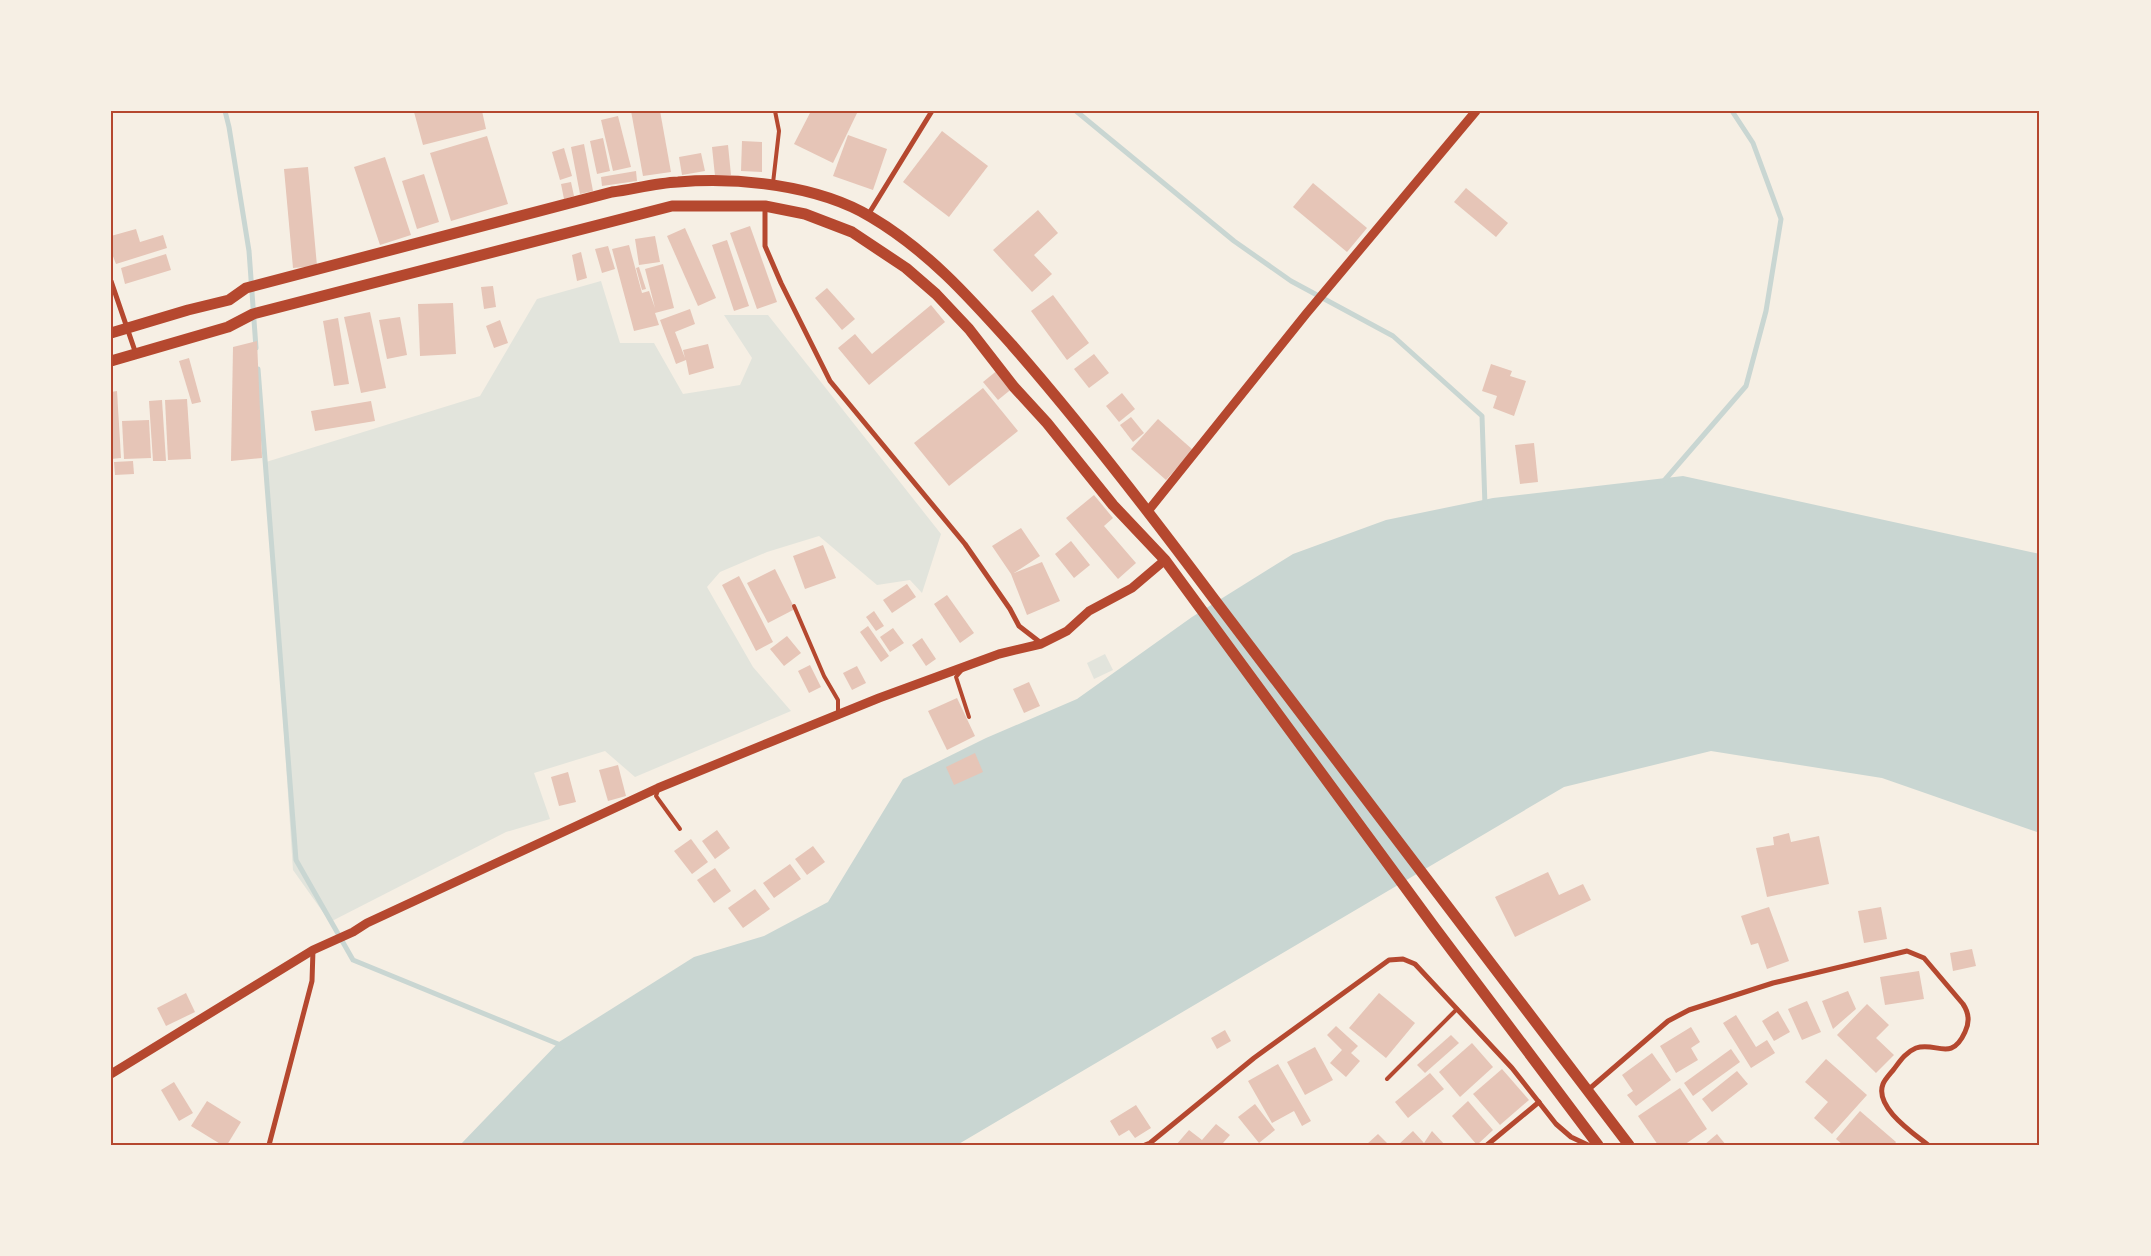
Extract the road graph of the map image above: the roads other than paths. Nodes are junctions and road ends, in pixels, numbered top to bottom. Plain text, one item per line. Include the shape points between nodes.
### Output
1 (775, 111) edge
2 (932, 111) edge
3 (1476, 111) edge
4 (772, 185) junction
5 (764, 206) junction
6 (868, 215) junction
7 (111, 281) edge
8 (127, 328) junction
9 (111, 333) edge
10 (136, 354) junction
11 (111, 361) edge
12 (1148, 511) junction
13 (1164, 560) junction
14 (794, 606) dead end
15 (1041, 644) junction
16 (964, 668) junction
17 (838, 714) junction
18 (969, 717) dead end
19 (657, 792) junction
20 (680, 829) dead end
21 (313, 950) junction
22 (1457, 1009) junction
23 (111, 1074) edge
24 (1387, 1079) dead end
25 (1587, 1090) junction
26 (1539, 1102) junction
27 (1149, 1144) edge
28 (269, 1145) edge
29 (1487, 1145) edge
30 (1588, 1145) edge
31 (1598, 1145) edge
32 (1629, 1145) edge
33 (1928, 1145) edge

1 - 4 lane via 779,131
2 - 6 street
3 - 12 street via 1306,314
4 - 6 highway via 796,189
4 - 8 highway via 714,180 674,182 612,192 246,288 229,300
5 - 10 highway via 672,206 253,314 228,327
5 - 13 highway via 805,214 852,232 906,268 936,294 969,328 1113,505
5 - 15 street via 765,246 830,381 965,544 1019,626
6 - 12 highway via 908,240 950,277 1051,390
7 - 8 street
8 - 9 highway
8 - 10 street
10 - 11 highway
12 - 25 highway
13 - 15 street via 1132,588 1089,611 1067,631
13 - 31 highway
14 - 17 lane via 838,700
15 - 16 street via 999,654
16 - 17 street
16 - 18 lane via 956,677
17 - 19 street
19 - 20 lane via 662,806
19 - 21 street via 394,910
21 - 23 street
21 - 28 street via 314,973
22 - 24 lane
22 - 26 street
22 - 27 street via 1415,964 1403,959 1389,960 1254,1058
25 - 32 highway
25 - 33 street via 1668,1021 1689,1010 1774,983 1907,951 1924,958 1968,1012 1968,1024 1958,1044 1944,1050 1915,1048 1900,1061 1883,1084 1883,1096 1893,1114
26 - 29 street
26 - 30 street via 1556,1124 1571,1137

